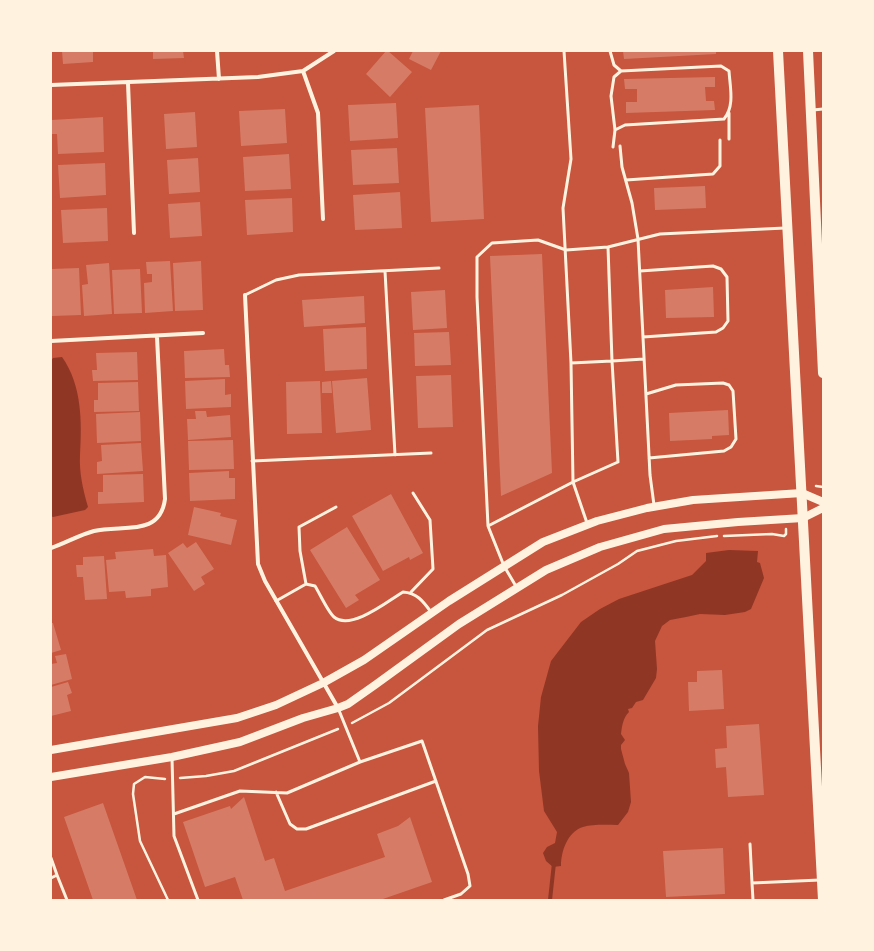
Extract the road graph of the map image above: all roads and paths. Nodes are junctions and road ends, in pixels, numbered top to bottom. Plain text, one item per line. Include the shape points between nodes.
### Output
1 (217, 51) edge
2 (334, 51) edge
3 (564, 51) edge
4 (610, 51) edge
5 (778, 51) edge
6 (808, 51) edge
7 (302, 71) junction
8 (621, 71) junction
9 (219, 79) junction
10 (128, 83) junction
11 (51, 85) edge
12 (823, 109) edge
13 (811, 110) junction
14 (729, 113) junction
15 (615, 130) junction
16 (729, 139) dead end
17 (720, 140) dead end
18 (613, 146) dead end
19 (620, 146) dead end
20 (626, 180) junction
21 (323, 219) dead end
22 (787, 228) junction
23 (134, 233) dead end
24 (820, 235) edge
25 (638, 239) junction
26 (608, 247) junction
27 (566, 250) junction
28 (439, 268) dead end
29 (385, 271) junction
30 (640, 272) junction
31 (245, 295) joint
32 (203, 333) dead end
33 (643, 336) junction
34 (157, 337) junction
35 (51, 341) edge
36 (644, 359) junction
37 (612, 361) junction
38 (571, 363) junction
39 (823, 373) edge
40 (646, 394) junction
41 (431, 453) dead end
42 (395, 455) junction
43 (649, 458) junction
44 (252, 461) junction
45 (573, 482) junction
46 (413, 492) dead end
47 (802, 493) junction
48 (823, 502) edge
49 (336, 507) dead end
50 (654, 507) junction
51 (823, 508) edge
52 (803, 518) junction
53 (587, 525) junction
54 (488, 526) junction
55 (786, 534) dead end
56 (51, 548) edge
57 (504, 566) junction
58 (306, 584) junction
59 (517, 588) junction
60 (411, 592) junction
61 (276, 601) junction
62 (432, 612) junction
63 (323, 683) junction
64 (338, 708) junction
65 (346, 726) junction
66 (51, 750) edge
67 (172, 757) junction
68 (360, 762) junction
69 (51, 777) edge
70 (173, 778) junction
71 (436, 781) junction
72 (276, 792) junction
73 (174, 814) junction
74 (750, 844) dead end
75 (51, 858) edge
76 (57, 875) junction
77 (51, 878) edge
78 (822, 880) junction
79 (752, 883) junction
80 (67, 900) edge
81 (168, 900) edge
82 (198, 900) edge
83 (444, 900) edge
84 (753, 900) edge
85 (823, 900) edge

1 - 9 street
2 - 7 street
3 - 27 lane via 571,159 563,208
4 - 8 lane via 614,65
5 - 22 main road
6 - 13 main road
7 - 9 street
7 - 21 street via 318,113
8 - 14 lane via 721,66 729,71
8 - 15 lane via 614,77 611,96
9 - 10 street
10 - 11 street
10 - 23 street
12 - 13 lane
13 - 24 main road
14 - 15 lane via 724,119 715,121 625,125
14 - 16 lane
15 - 18 lane
17 - 20 lane via 720,166 713,174
19 - 20 lane
20 - 25 lane
22 - 25 lane via 660,234
22 - 47 main road
24 - 39 main road
25 - 26 lane
25 - 30 lane
26 - 27 lane
26 - 37 lane
27 - 38 lane
27 - 54 lane via 538,240 492,243 477,257
28 - 29 lane
29 - 31 lane via 299,275 276,280
29 - 42 lane
30 - 33 lane
30 - 33 lane via 713,266 722,269 727,276 728,321 723,328 716,332
31 - 44 street
32 - 34 street
33 - 36 lane
34 - 35 street
34 - 56 street via 165,499 160,516 146,526 95,531
36 - 37 lane
36 - 40 lane
37 - 38 lane
37 - 45 lane via 618,462
38 - 45 lane
40 - 43 lane
40 - 43 lane via 676,385 729,385 733,390 736,439 724,451
41 - 42 lane
42 - 44 lane
43 - 50 lane
44 - 61 street via 256,554 261,573
45 - 53 lane
45 - 54 lane
46 - 60 lane via 430,520 433,569
47 - 48 main road
47 - 50 main road via 693,500
47 - 52 main road
49 - 58 lane via 299,527
50 - 53 main road
51 - 52 main road
52 - 59 main road via 664,529 631,537 546,570
52 - 78 main road
53 - 57 main road via 543,542
54 - 57 lane
55 - 65 path via 723,536 676,541 637,551 562,595 487,630 390,702
57 - 59 lane
57 - 62 main road
58 - 60 lane via 315,586 334,617 343,621 357,620 403,592
58 - 61 lane
59 - 64 main road via 459,624 348,704
60 - 62 lane
61 - 63 street
62 - 63 main road via 364,660
63 - 64 street
63 - 66 main road via 276,705 237,718
64 - 65 lane
64 - 67 main road via 240,742
65 - 68 lane
65 - 70 path via 234,771
67 - 69 main road
67 - 70 lane
68 - 71 lane via 422,741
68 - 72 lane via 287,792
70 - 73 lane
70 - 81 path via 145,777 134,784 133,794 140,841
71 - 72 lane via 306,829 297,829 290,824
71 - 83 lane via 470,886 461,894
72 - 73 lane via 240,791
73 - 82 lane via 174,836
74 - 79 lane
75 - 76 lane
76 - 77 lane
76 - 80 lane
78 - 79 lane
78 - 85 main road
79 - 84 lane

